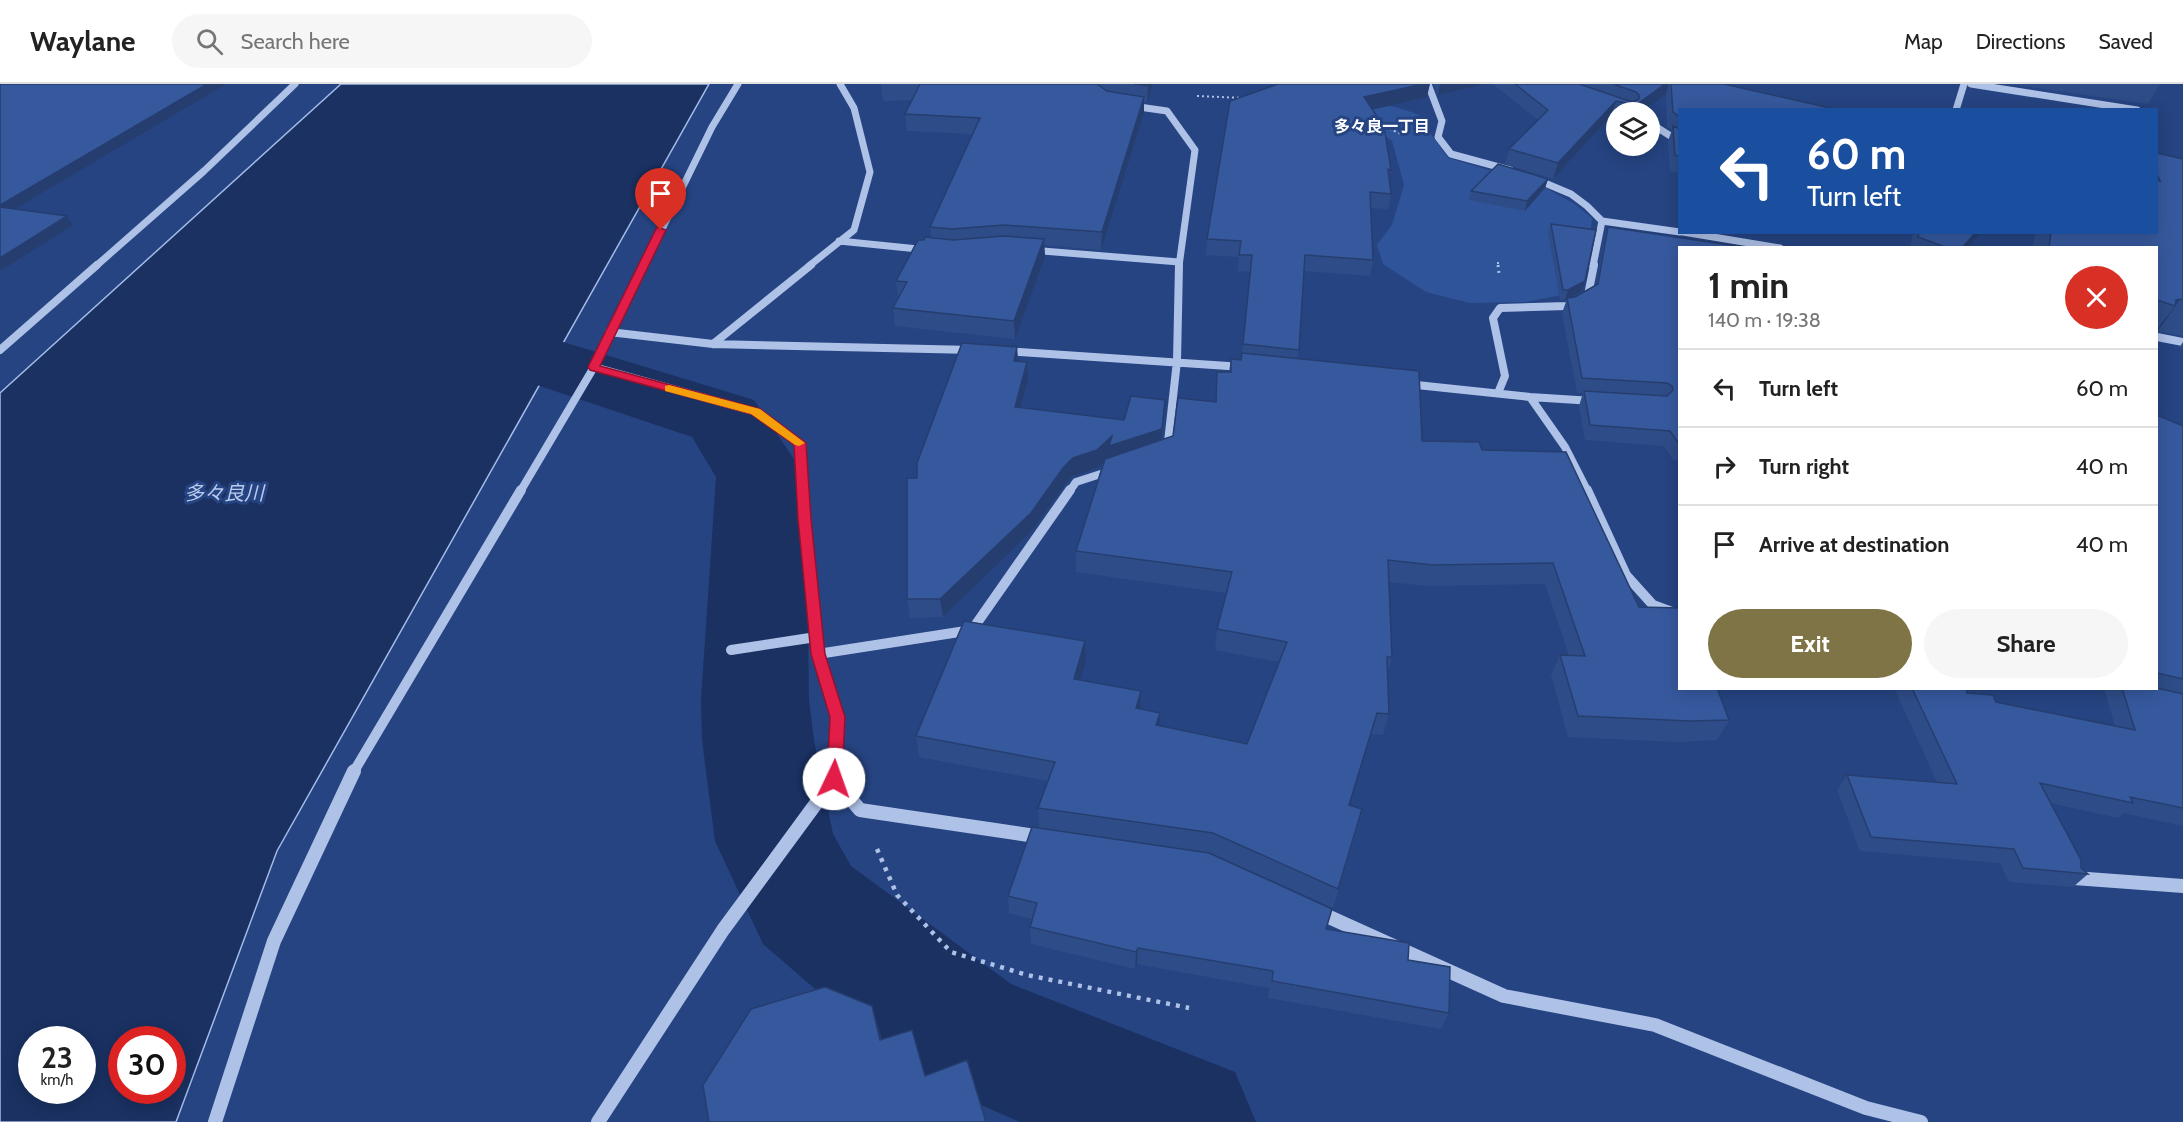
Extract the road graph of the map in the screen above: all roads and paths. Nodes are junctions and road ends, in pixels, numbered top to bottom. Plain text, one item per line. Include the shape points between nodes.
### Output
1 (295, 84) edge
2 (738, 84) edge
3 (840, 84) edge
4 (1428, 84) edge
5 (1964, 84) edge
6 (1971, 84) edge
7 (1245, 98) edge
8 (1120, 104) edge
9 (1957, 108) edge
10 (2125, 108) edge
11 (1160, 110) junction
12 (1373, 122) edge
13 (1660, 129) edge
14 (1438, 137) junction
15 (1678, 141) edge
16 (1515, 172) edge
17 (1525, 175) edge
18 (1602, 221) junction
19 (1678, 232) edge
20 (1693, 234) edge
21 (839, 241) junction
22 (1768, 246) edge
23 (1016, 249) edge
24 (942, 251) edge
25 (1179, 262) junction
26 (609, 332) junction
27 (2158, 337) edge
28 (2183, 342) edge
29 (713, 344) junction
30 (0, 350) edge
31 (982, 351) edge
32 (994, 351) edge
33 (1177, 361) junction
34 (594, 367) junction
35 (1248, 368) edge
36 (1391, 382) edge
37 (1498, 393) junction
38 (1530, 397) junction
39 (1602, 401) edge
40 (1156, 455) edge
41 (1122, 467) edge
42 (1678, 614) edge
43 (816, 637) junction
44 (731, 650) dead end
45 (818, 654) junction
46 (834, 779) junction
47 (860, 810) junction
48 (1058, 840) edge
49 (2074, 878) edge
50 (2183, 886) edge
51 (1307, 907) edge
52 (1189, 1008) dead end
53 (608, 1116) edge
54 (215, 1122) edge
55 (598, 1122) edge
56 (1922, 1122) edge

1 - 30 street via 204,171
2 - 26 street via 712,127
3 - 21 street via 854,108 870,172 854,230
4 - 14 street via 1442,122
5 - 9 street
6 - 10 street
7 - 11 path via 1199,96 1169,100
8 - 11 street
11 - 25 street via 1167,111 1195,150
12 - 14 path via 1402,135
13 - 15 street
14 - 16 street via 1451,154
17 - 18 street via 1557,186 1587,203
18 - 19 street
18 - 37 street via 1588,295 1568,306 1500,308 1493,318 1505,376
20 - 22 street
21 - 24 street
21 - 29 street
23 - 25 street
25 - 33 street
26 - 29 street
26 - 34 street
27 - 28 street
29 - 31 street
32 - 33 street
33 - 35 street
33 - 40 street via 1167,452
34 - 43 street via 756,412 800,443
34 - 54 street via 356,767 274,941
36 - 37 street
37 - 38 street
38 - 39 street
38 - 42 street via 1566,447 1626,575 1653,605
41 - 45 street via 1076,482 972,630
43 - 44 street
43 - 45 street
45 - 46 street via 837,717
46 - 47 street
46 - 53 street via 723,930
47 - 48 street
47 - 52 path via 897,895 951,952 1027,975
49 - 50 street
51 - 56 street via 1504,996 1655,1025 1866,1108
53 - 55 street

